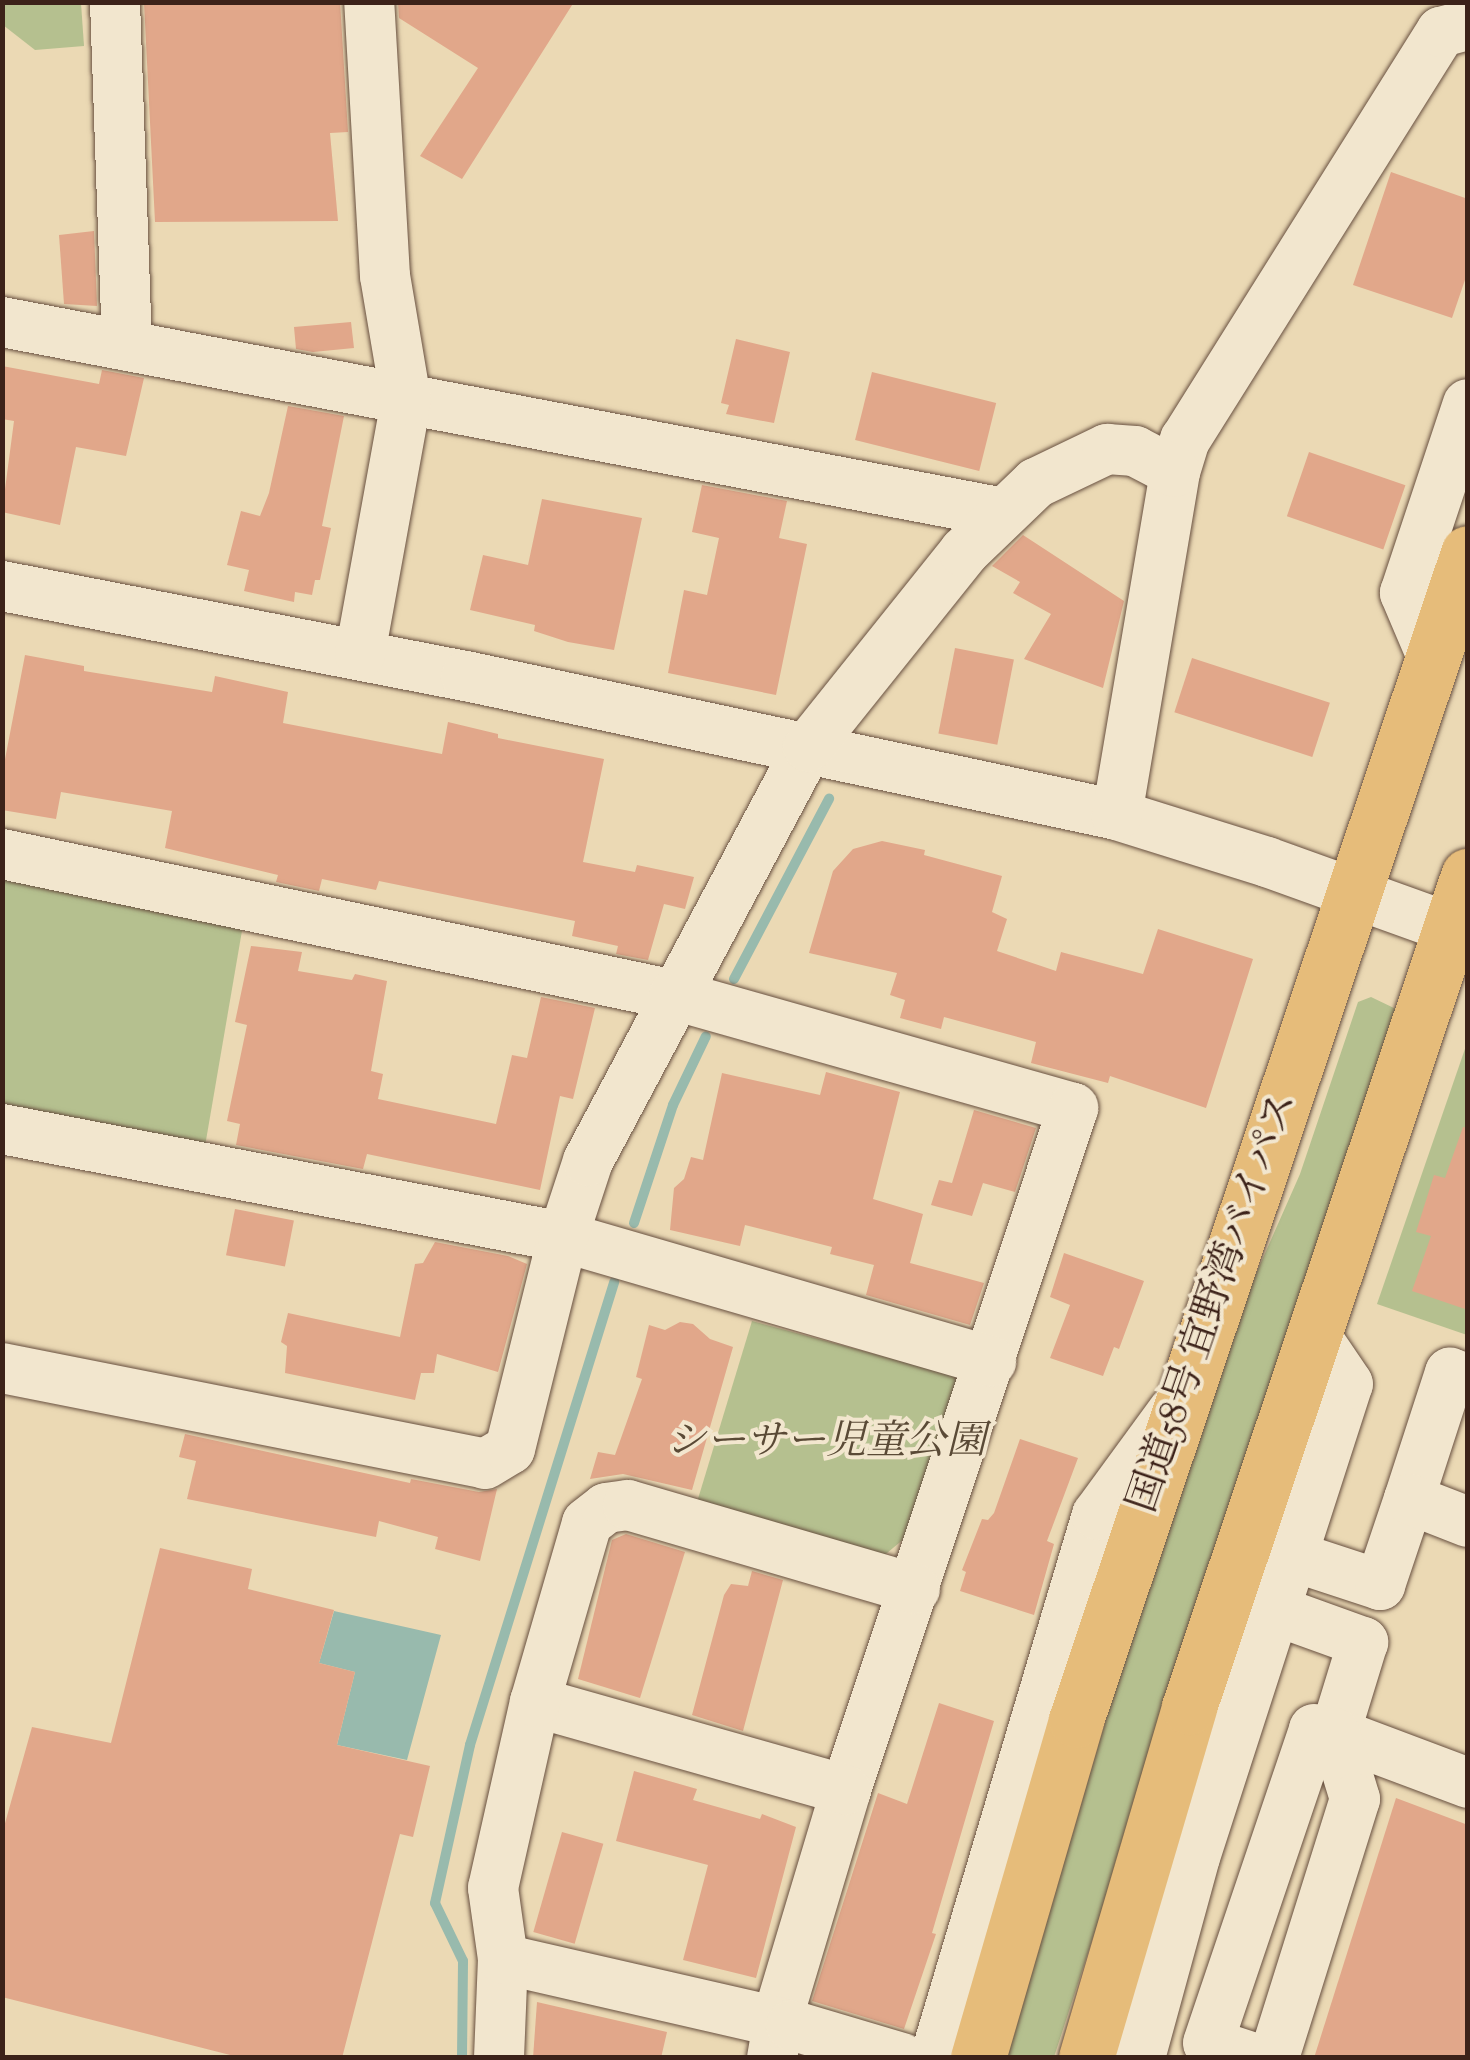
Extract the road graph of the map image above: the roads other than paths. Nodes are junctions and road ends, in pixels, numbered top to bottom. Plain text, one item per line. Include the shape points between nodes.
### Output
1 (115, 2) edge
2 (369, 2) edge
3 (1468, 25) edge
4 (2, 322) edge
5 (127, 346) junction
6 (406, 400) junction
7 (1468, 404) edge
8 (1174, 472) junction
9 (1003, 513) junction
10 (1468, 553) edge
11 (2, 586) edge
12 (360, 654) junction
13 (1433, 659) junction
14 (808, 747) junction
15 (1117, 815) junction
16 (2, 854) edge
17 (1468, 876) edge
18 (1353, 892) junction
19 (1462, 935) edge
20 (674, 995) junction
21 (2, 1129) edge
22 (563, 1236) junction
23 (1314, 1334) junction
24 (991, 1360) junction
25 (2, 1368) edge
26 (1468, 1379) edge
27 (1183, 1396) junction
28 (1449, 1435) edge
29 (1408, 1499) junction
30 (1468, 1522) edge
31 (1292, 1556) junction
32 (1380, 1585) junction
33 (914, 1589) junction
34 (1274, 1610) junction
35 (1363, 1642) junction
36 (536, 1702) junction
37 (1334, 1733) junction
38 (1468, 1783) edge
39 (846, 1790) junction
40 (503, 1958) junction
41 (774, 2039) edge
42 (500, 2058) edge
43 (902, 2058) edge
44 (935, 2058) edge
45 (978, 2058) edge
46 (1086, 2058) edge
47 (1140, 2058) edge
48 (1254, 2058) edge
49 (1274, 2058) edge

1 - 5 street
2 - 6 street via 385,276
3 - 8 street via 1440,32 1186,440
4 - 5 street
5 - 6 street
6 - 9 street
6 - 12 street
7 - 13 street via 1405,593
8 - 9 street via 1135,451 1107,449 1036,483
8 - 15 street
9 - 14 street
10 - 13 highway, 国道58号 宜野湾バイパス
11 - 12 street
12 - 14 street
13 - 18 highway, 国道58号 宜野湾バイパス
14 - 15 street
14 - 20 street
15 - 18 street
16 - 20 street
17 - 19 highway
18 - 19 street
18 - 27 highway, 国道58号 宜野湾バイパス
19 - 23 highway
20 - 22 street via 588,1161
20 - 24 street via 1072,1108
21 - 22 street
22 - 24 street
22 - 25 street via 510,1449 485,1464
23 - 31 street via 1348,1384
23 - 46 highway via 1189,1706
24 - 33 street
26 - 28 street via 1450,1372
27 - 44 street via 1097,1515
27 - 45 highway, 国道58号 宜野湾バイパス via 1076,1720
28 - 29 street
29 - 30 street
29 - 32 street
31 - 32 street
31 - 34 street
32 - 35 street
33 - 36 street via 628,1505 606,1508 587,1522
33 - 39 street
34 - 35 street
34 - 47 street
35 - 37 street
36 - 39 street
36 - 40 street via 493,1888
37 - 38 street
37 - 48 street via 1314,1729 1208,2043
37 - 49 street via 1356,1799
39 - 41 street
40 - 41 street
40 - 42 street
41 - 43 street

